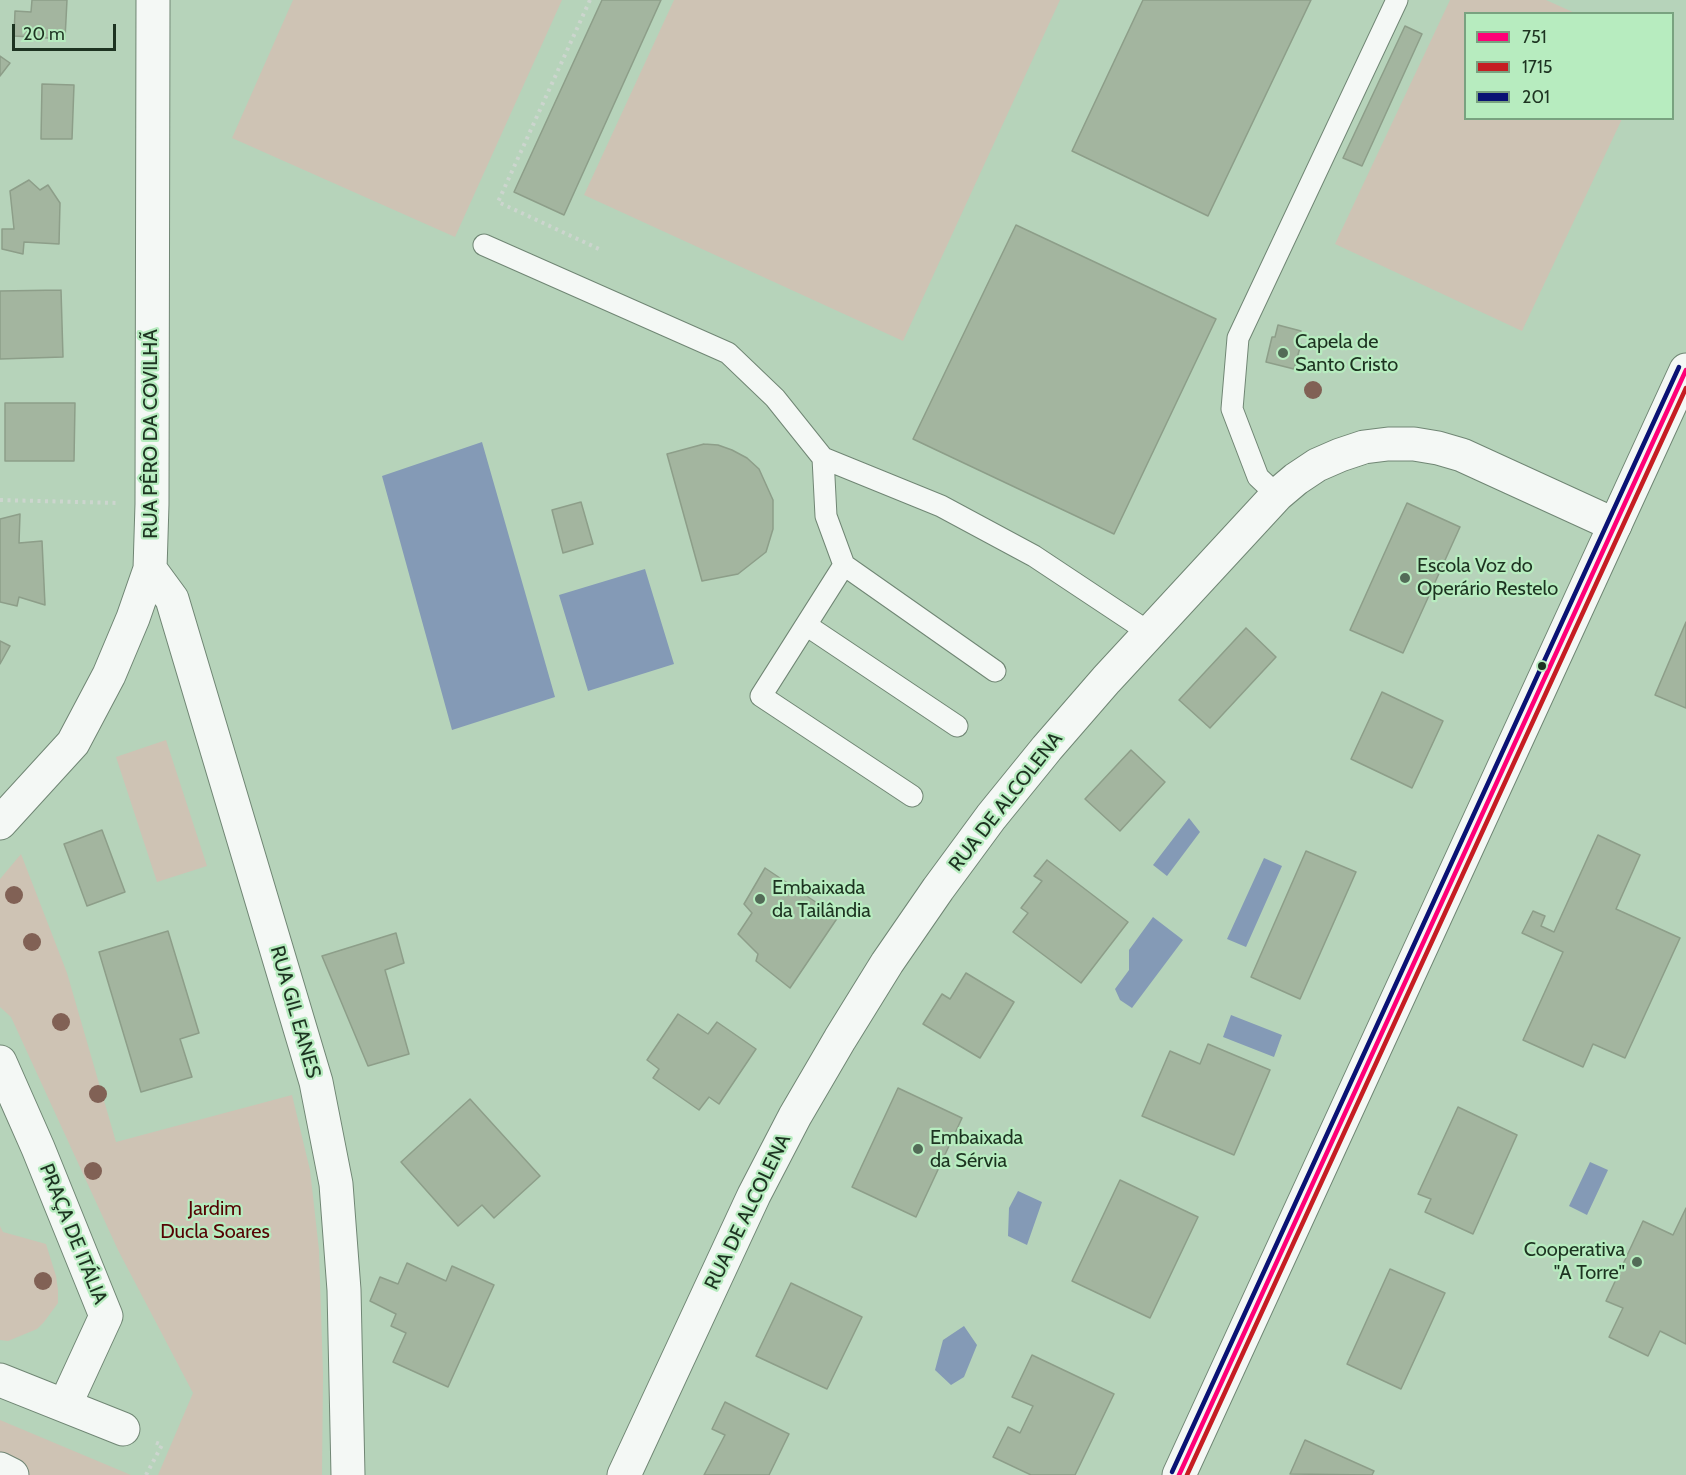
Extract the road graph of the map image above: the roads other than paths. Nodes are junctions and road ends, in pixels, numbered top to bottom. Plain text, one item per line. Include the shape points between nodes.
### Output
1 (153, 0) edge
2 (1397, 0) edge
3 (484, 245) dead end
4 (1686, 370) edge
5 (823, 458) junction
6 (1277, 495) junction
7 (1615, 525) junction
8 (844, 566) junction
9 (150, 569) junction
10 (806, 625) junction
11 (1150, 633) junction
12 (995, 671) dead end
13 (957, 726) dead end
14 (912, 796) dead end
15 (0, 823) edge
16 (0, 1062) edge
17 (0, 1380) edge
18 (65, 1405) junction
19 (123, 1429) dead end
20 (0, 1469) edge
21 (12, 1475) edge
22 (348, 1475) edge
23 (624, 1475) edge
24 (1179, 1475) edge

1 - 9 street, RUA PÊRO DA COVILHÃ
2 - 6 lane via 1238,338 1232,409 1258,477
3 - 5 lane via 728,353 775,398
4 - 7 street
5 - 8 lane via 826,516
5 - 11 lane via 941,506 1034,556
6 - 7 street, RUA DE ALCOLENA via 1317,465 1340,455 1364,447 1413,444 1462,455
6 - 11 street, RUA DE ALCOLENA
7 - 24 street
8 - 10 lane
8 - 12 lane
9 - 15 street, RUA PÊRO DA COVILHÃ via 109,675 73,742
9 - 22 street, RUA GIL EANES via 172,599 316,1082 336,1184 344,1290
10 - 13 lane
10 - 14 lane via 761,696
11 - 23 street, RUA DE ALCOLENA via 1047,748 991,818 931,898 845,1029 753,1196
16 - 18 street, PRAÇA DE ITÁLIA via 106,1316
17 - 18 street
18 - 19 street
20 - 21 street

